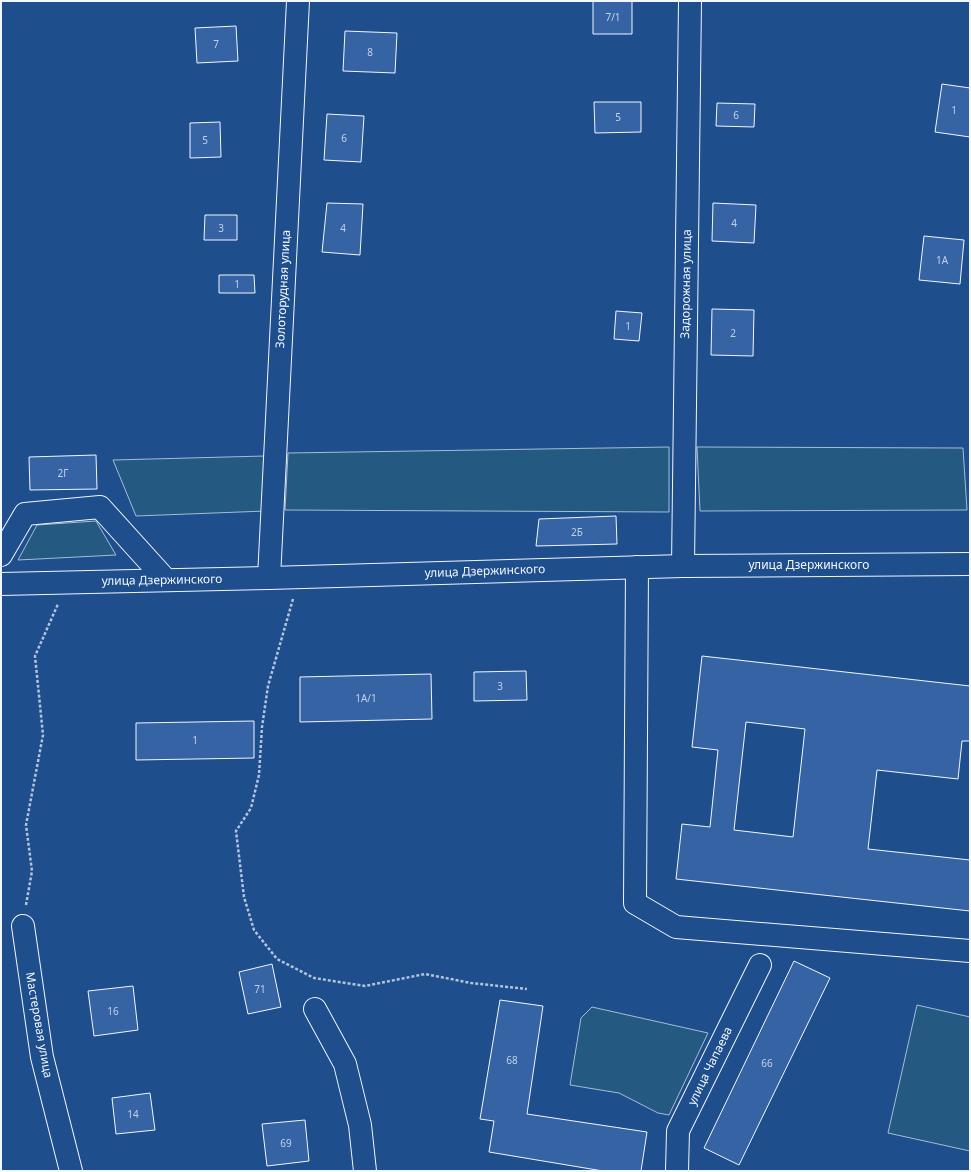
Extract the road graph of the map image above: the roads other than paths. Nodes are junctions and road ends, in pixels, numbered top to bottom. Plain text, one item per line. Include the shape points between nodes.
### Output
1 (298, 1) edge
2 (690, 1) edge
3 (1, 555) edge
4 (970, 564) edge
5 (683, 566) junction
6 (637, 567) junction
7 (269, 578) junction
8 (166, 580) junction
9 (1, 584) edge
10 (23, 926) road end
11 (970, 951) edge
12 (760, 965) dead end
13 (315, 1009) dead end
14 (71, 1171) edge
15 (365, 1171) edge
16 (677, 1171) edge

1 - 7 street, Золоторудная улица
2 - 5 street, Задорожная улица
3 - 8 street via 26,514 100,507
4 - 5 street, улица Дзержинского
5 - 6 street, улица Дзержинского
6 - 7 street, улица Дзержинского
6 - 11 street via 635,903 676,927
7 - 8 street, улица Дзержинского
8 - 9 street, улица Дзержинского
10 - 14 street, Мастеровая улица via 42,1057
12 - 16 street, улица Чапаева via 678,1131
13 - 15 street via 345,1064 360,1126

